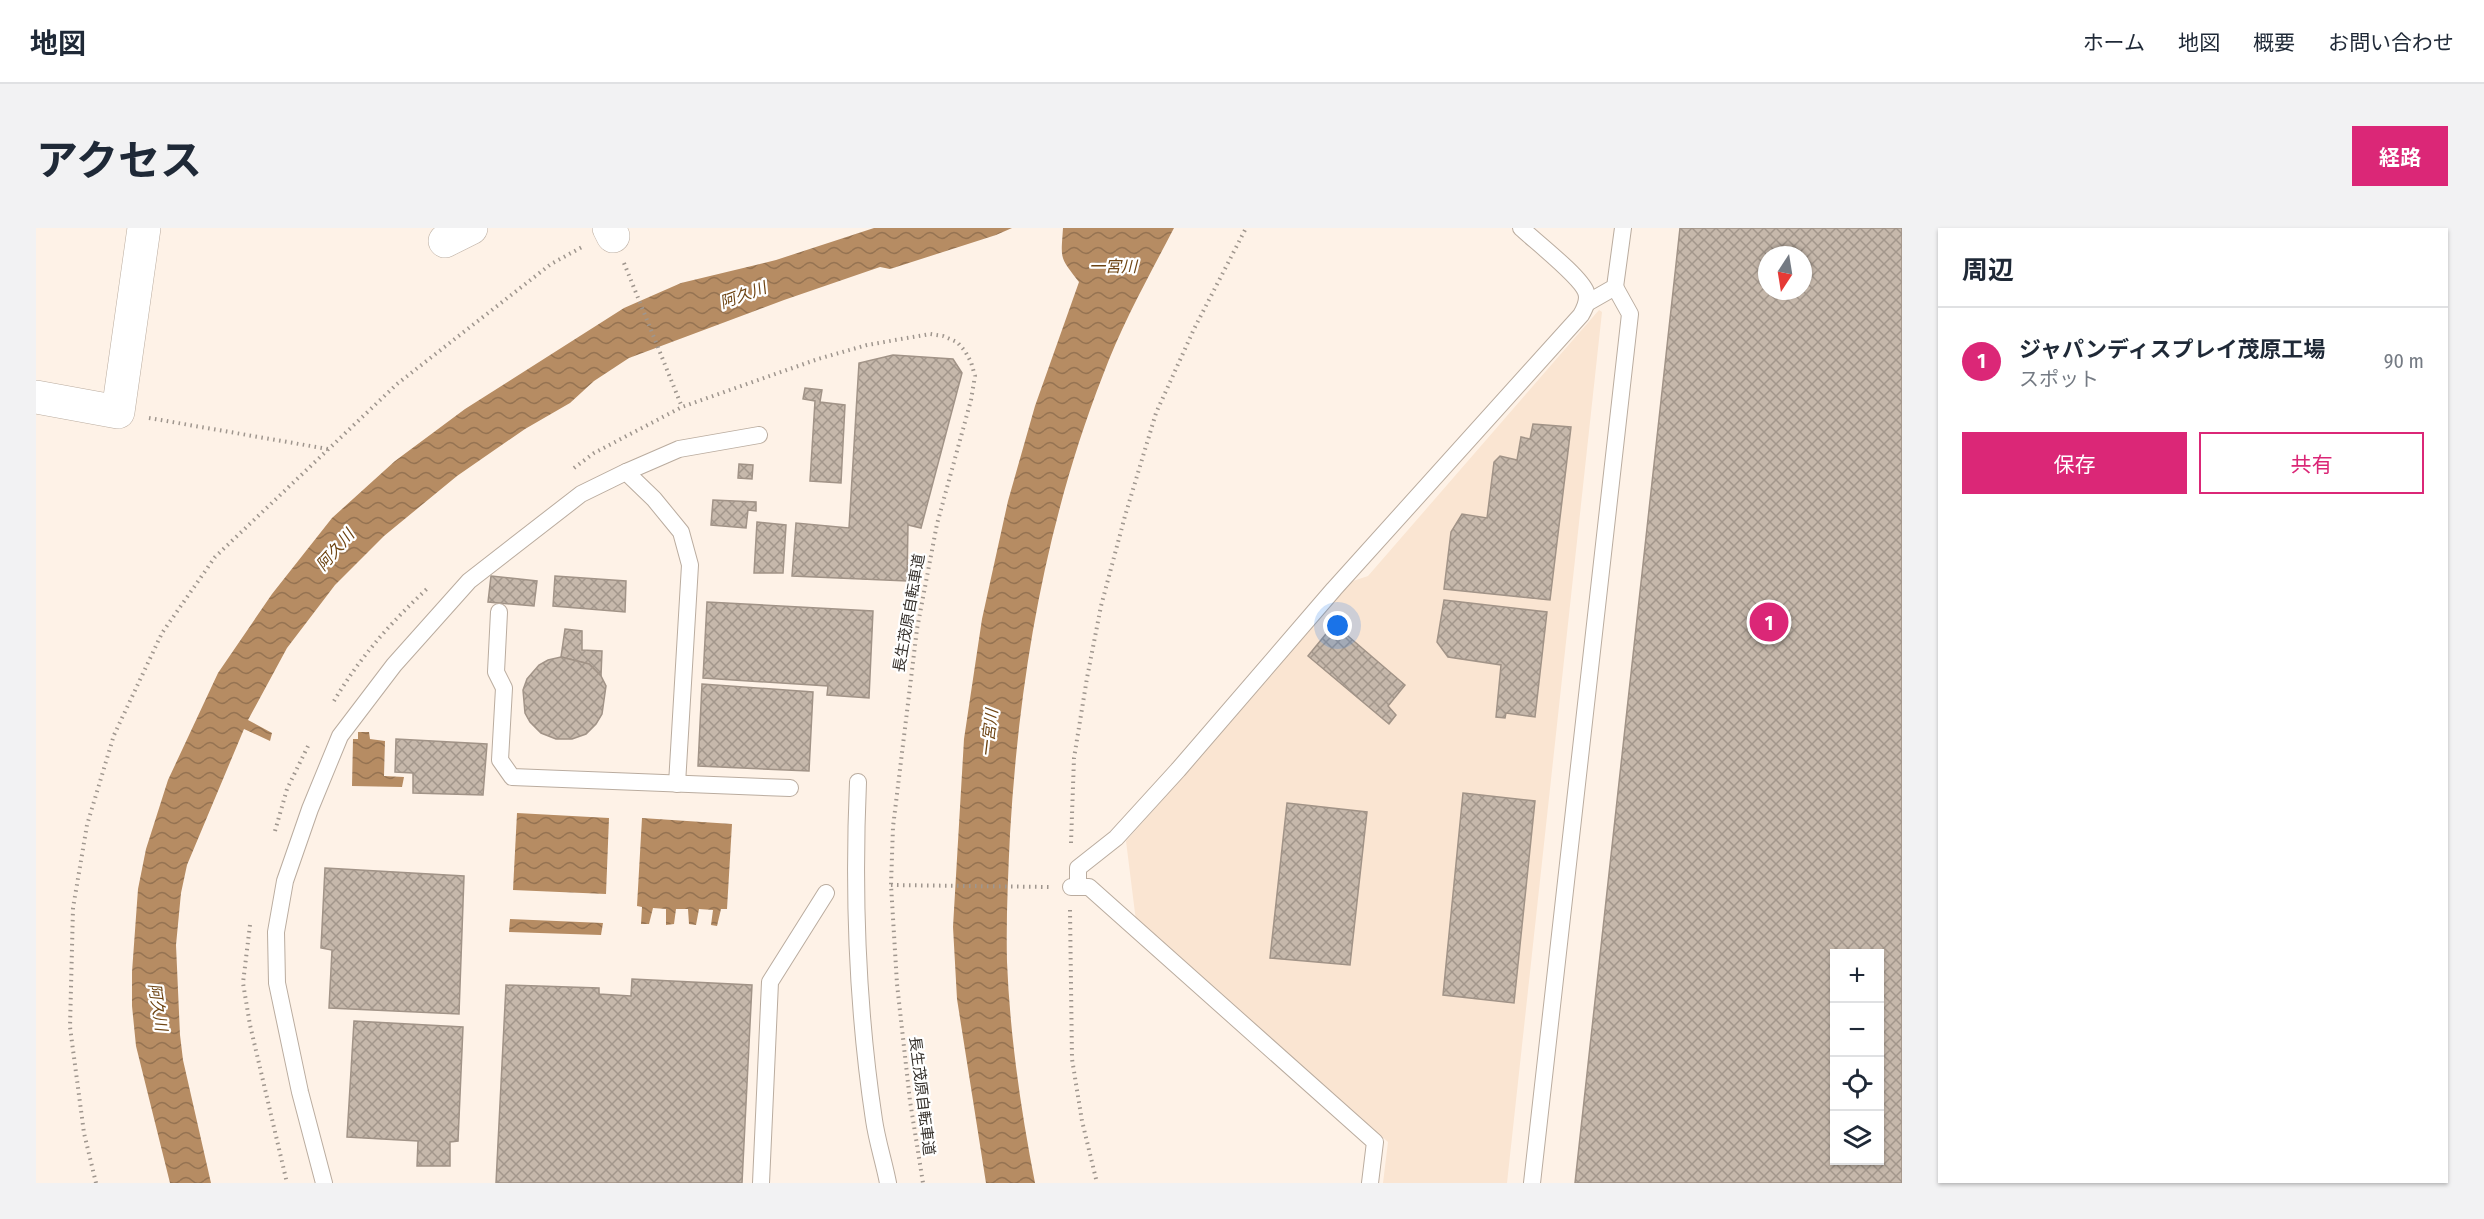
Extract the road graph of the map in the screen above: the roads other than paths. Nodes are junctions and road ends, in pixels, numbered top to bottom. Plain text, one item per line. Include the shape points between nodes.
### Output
1 (144, 228) edge
2 (1521, 228) edge
3 (1623, 228) edge
4 (1615, 287) junction
5 (1587, 303) junction
6 (36, 397) edge
7 (759, 435) dead end
8 (626, 472) junction
9 (499, 612) dead end
10 (858, 782) dead end
11 (677, 784) junction
12 (790, 788) dead end
13 (826, 893) dead end
14 (324, 1183) edge
15 (761, 1183) edge
16 (888, 1183) edge
17 (1370, 1183) edge
18 (1532, 1183) edge

1 - 6 street via 118,412
2 - 5 lane via 1578,280 1586,292
3 - 4 lane
4 - 5 lane
4 - 18 lane via 1630,314
5 - 17 lane via 1581,315 1334,589 1178,770 1116,838 1078,868 1068,887 1089,887 1375,1142
7 - 8 lane via 679,449
8 - 11 lane via 681,532 690,565
8 - 14 lane via 581,494 469,581 394,665 340,736 285,881 276,932 277,982
9 - 11 lane via 496,672 504,688 500,760 512,777
10 - 16 lane via 856,953 874,1123
11 - 12 lane
13 - 15 lane via 770,982

